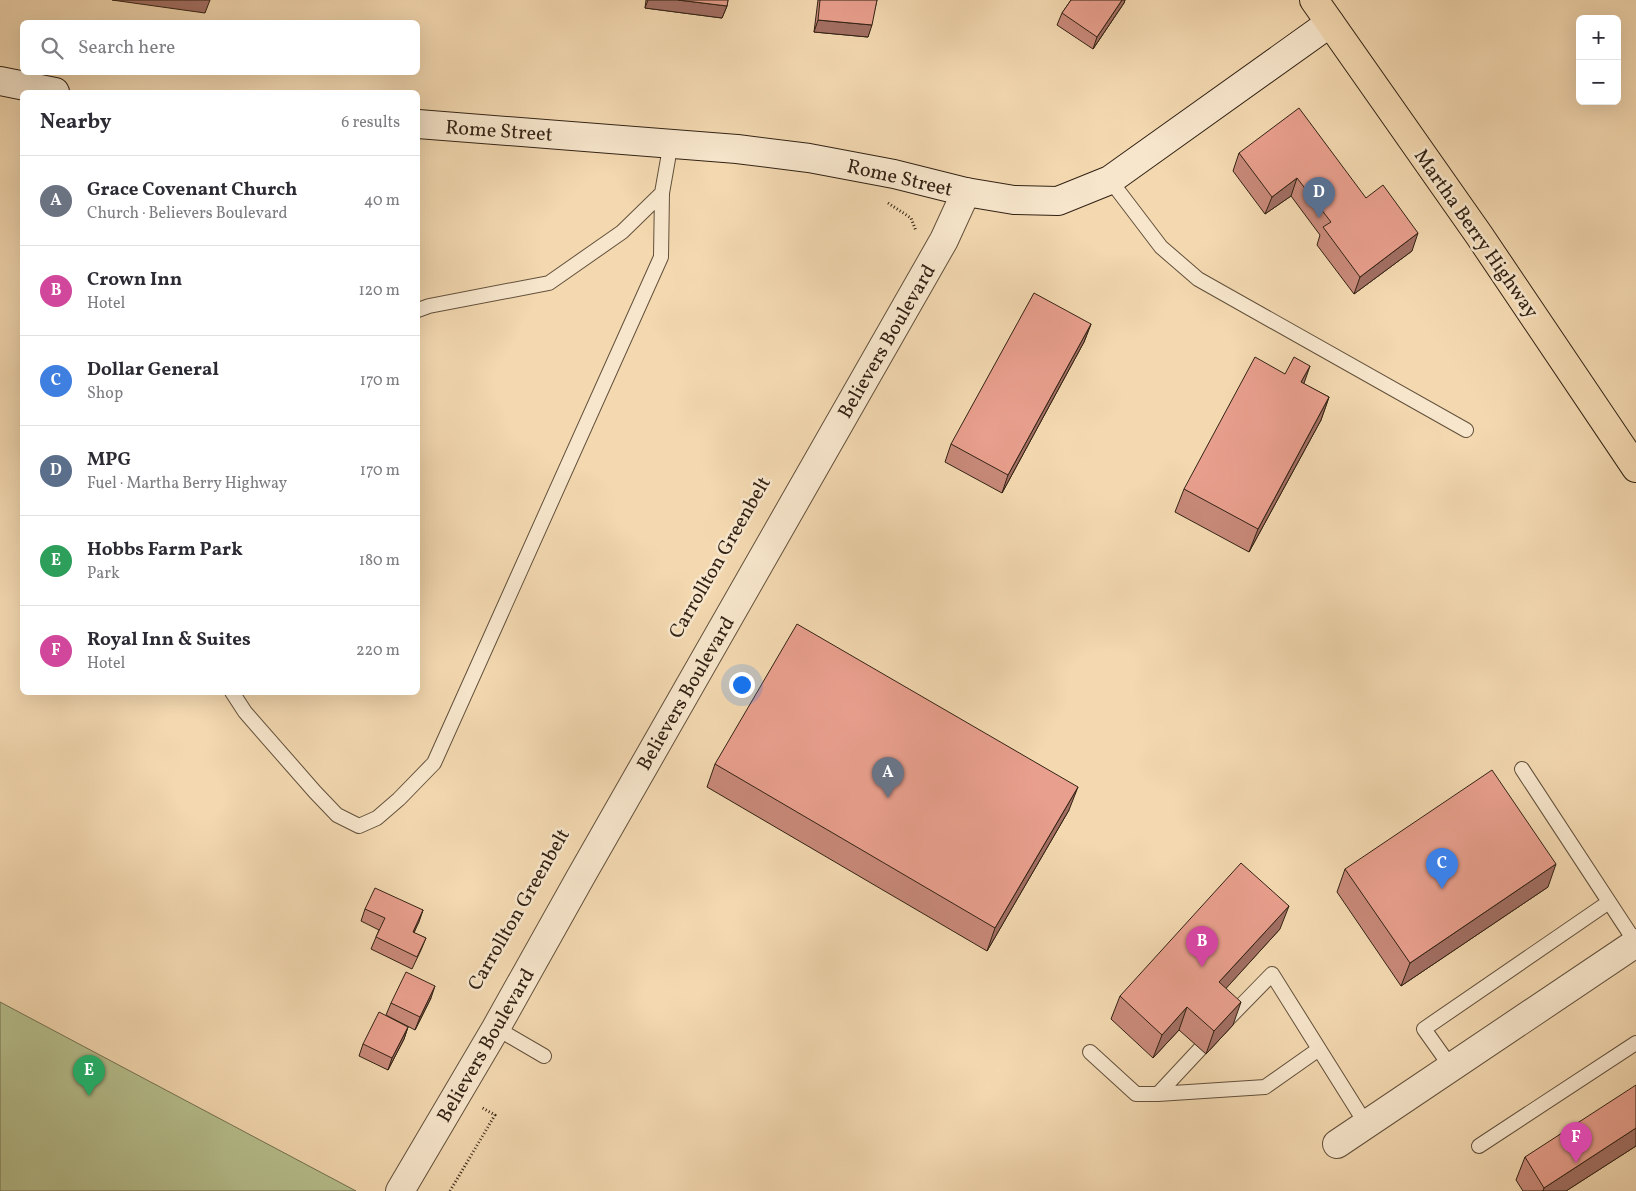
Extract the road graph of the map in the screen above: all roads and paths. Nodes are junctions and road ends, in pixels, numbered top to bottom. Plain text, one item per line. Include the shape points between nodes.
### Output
1 (1314, 0) edge
2 (1330, 23) junction
3 (0, 81) edge
4 (45, 90) edge
5 (420, 124) edge
6 (671, 142) junction
7 (1110, 180) junction
8 (966, 192) junction
9 (662, 194) junction
10 (879, 201) dead end
11 (915, 236) dead end
12 (420, 309) edge
13 (1466, 430) dead end
14 (1636, 468) edge
15 (234, 695) edge
16 (1522, 769) dead end
17 (1609, 902) junction
18 (1636, 943) edge
19 (1227, 1020) edge
20 (496, 1028) junction
21 (1636, 1043) edge
22 (1319, 1048) junction
23 (1200, 1050) dead end
24 (1090, 1052) dead end
25 (544, 1056) dead end
26 (1451, 1067) junction
27 (1158, 1094) junction
28 (480, 1107) dead end
29 (1366, 1124) junction
30 (1337, 1144) dead end
31 (1479, 1146) dead end
32 (400, 1191) edge
33 (450, 1191) edge

1 - 2 main road, Martha Berry Highway
2 - 7 street, Rome Street
2 - 14 main road, Martha Berry Highway via 1480,235
3 - 4 street
5 - 6 street, Rome Street
6 - 8 street, Rome Street via 809,158
6 - 9 lane
7 - 8 street, Rome Street via 1058,200 1014,200
7 - 13 lane via 1161,247 1198,279
8 - 20 street, Believers Boulevard via 944,240
9 - 12 lane via 622,232 550,283
9 - 15 lane via 661,257 434,762 376,818 359,826 337,815 315,792
10 - 11 path via 911,218
16 - 17 lane
17 - 18 lane
17 - 26 lane via 1424,1029
18 - 26 street
19 - 22 lane via 1272,974
20 - 25 lane
20 - 32 street, Believers Boulevard
21 - 31 lane
22 - 27 lane via 1265,1087
22 - 29 lane
23 - 27 lane
24 - 27 lane via 1136,1094
26 - 29 street
28 - 33 path via 495,1115
29 - 30 street

